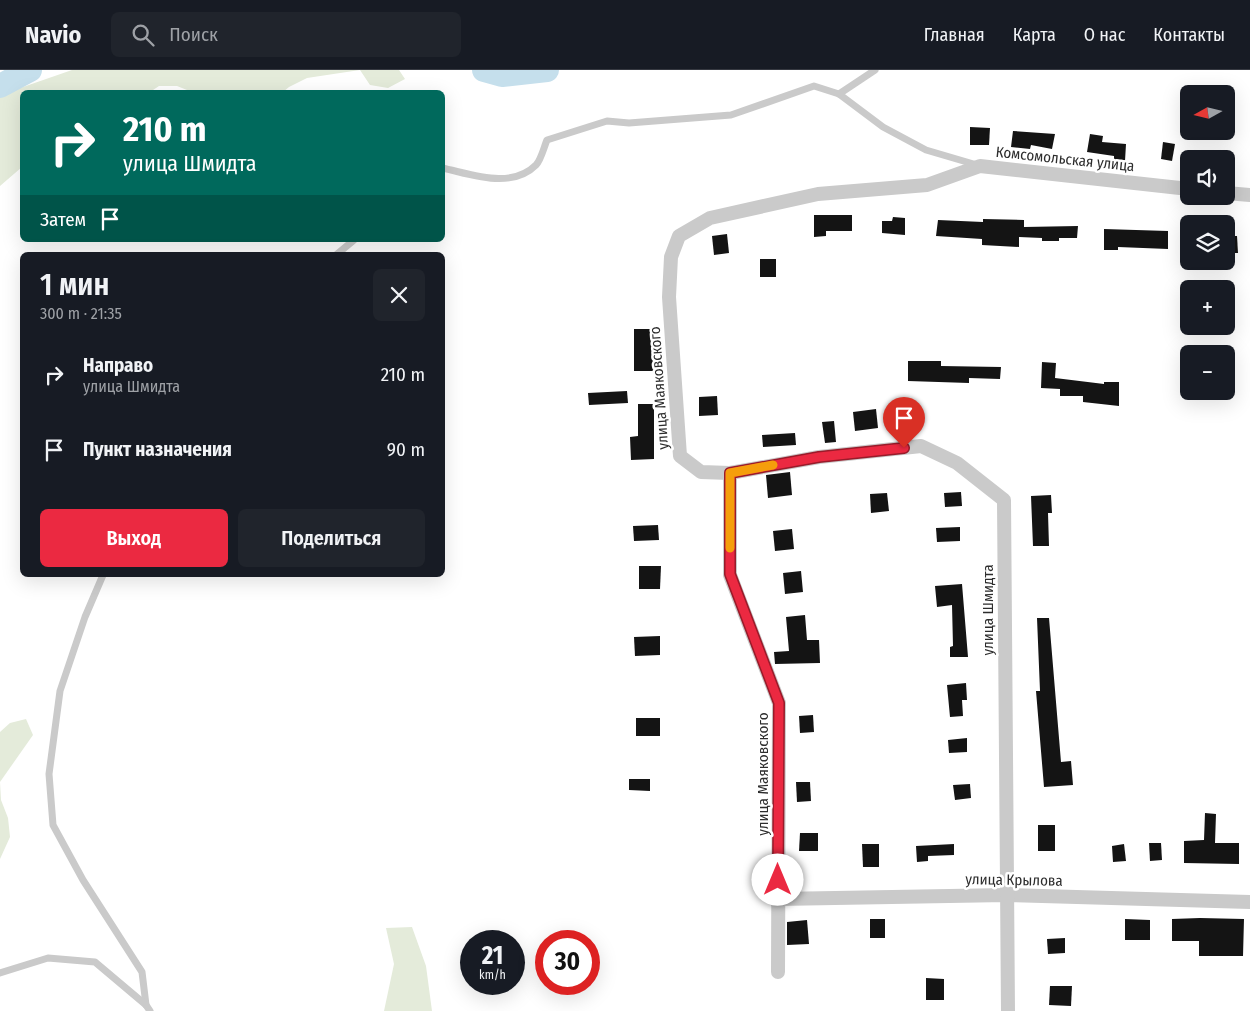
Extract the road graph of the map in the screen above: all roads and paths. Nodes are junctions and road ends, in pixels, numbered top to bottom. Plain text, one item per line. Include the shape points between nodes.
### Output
1 (875, 70) edge
2 (839, 94) junction
3 (980, 166) junction
4 (445, 169) edge
5 (1180, 188) edge
6 (1235, 194) edge
7 (1250, 195) edge
8 (679, 236) joint
9 (352, 242) edge
10 (340, 252) edge
11 (730, 473) junction
12 (101, 577) edge
13 (1006, 895) junction
14 (778, 899) junction
15 (1250, 902) edge
16 (778, 972) dead end
17 (0, 973) edge
18 (148, 1008) edge
19 (1008, 1011) edge

1 - 2 lane
2 - 3 lane via 883,127 926,150
2 - 4 lane via 814,86 731,115 629,123 607,121 547,140 537,165 519,175 500,180
3 - 5 street, Комсомольская улица
3 - 8 street, Комсомольская улица via 927,185 818,194 710,218
6 - 7 street
8 - 11 street, улица Маяковского via 671,257 669,297 680,456 701,472
9 - 10 lane
11 - 13 street, улица Шмидта via 819,457 921,446 957,463 1004,500
11 - 14 street, улица Маяковского via 730,574 779,703
12 - 18 lane via 60,691 49,774 53,825 83,880 142,972
13 - 14 street, улица Крылова
13 - 15 street, улица Крылова
13 - 19 street, улица Шмидта
14 - 16 street, улица Маяковского
17 - 18 lane via 48,958 94,962

